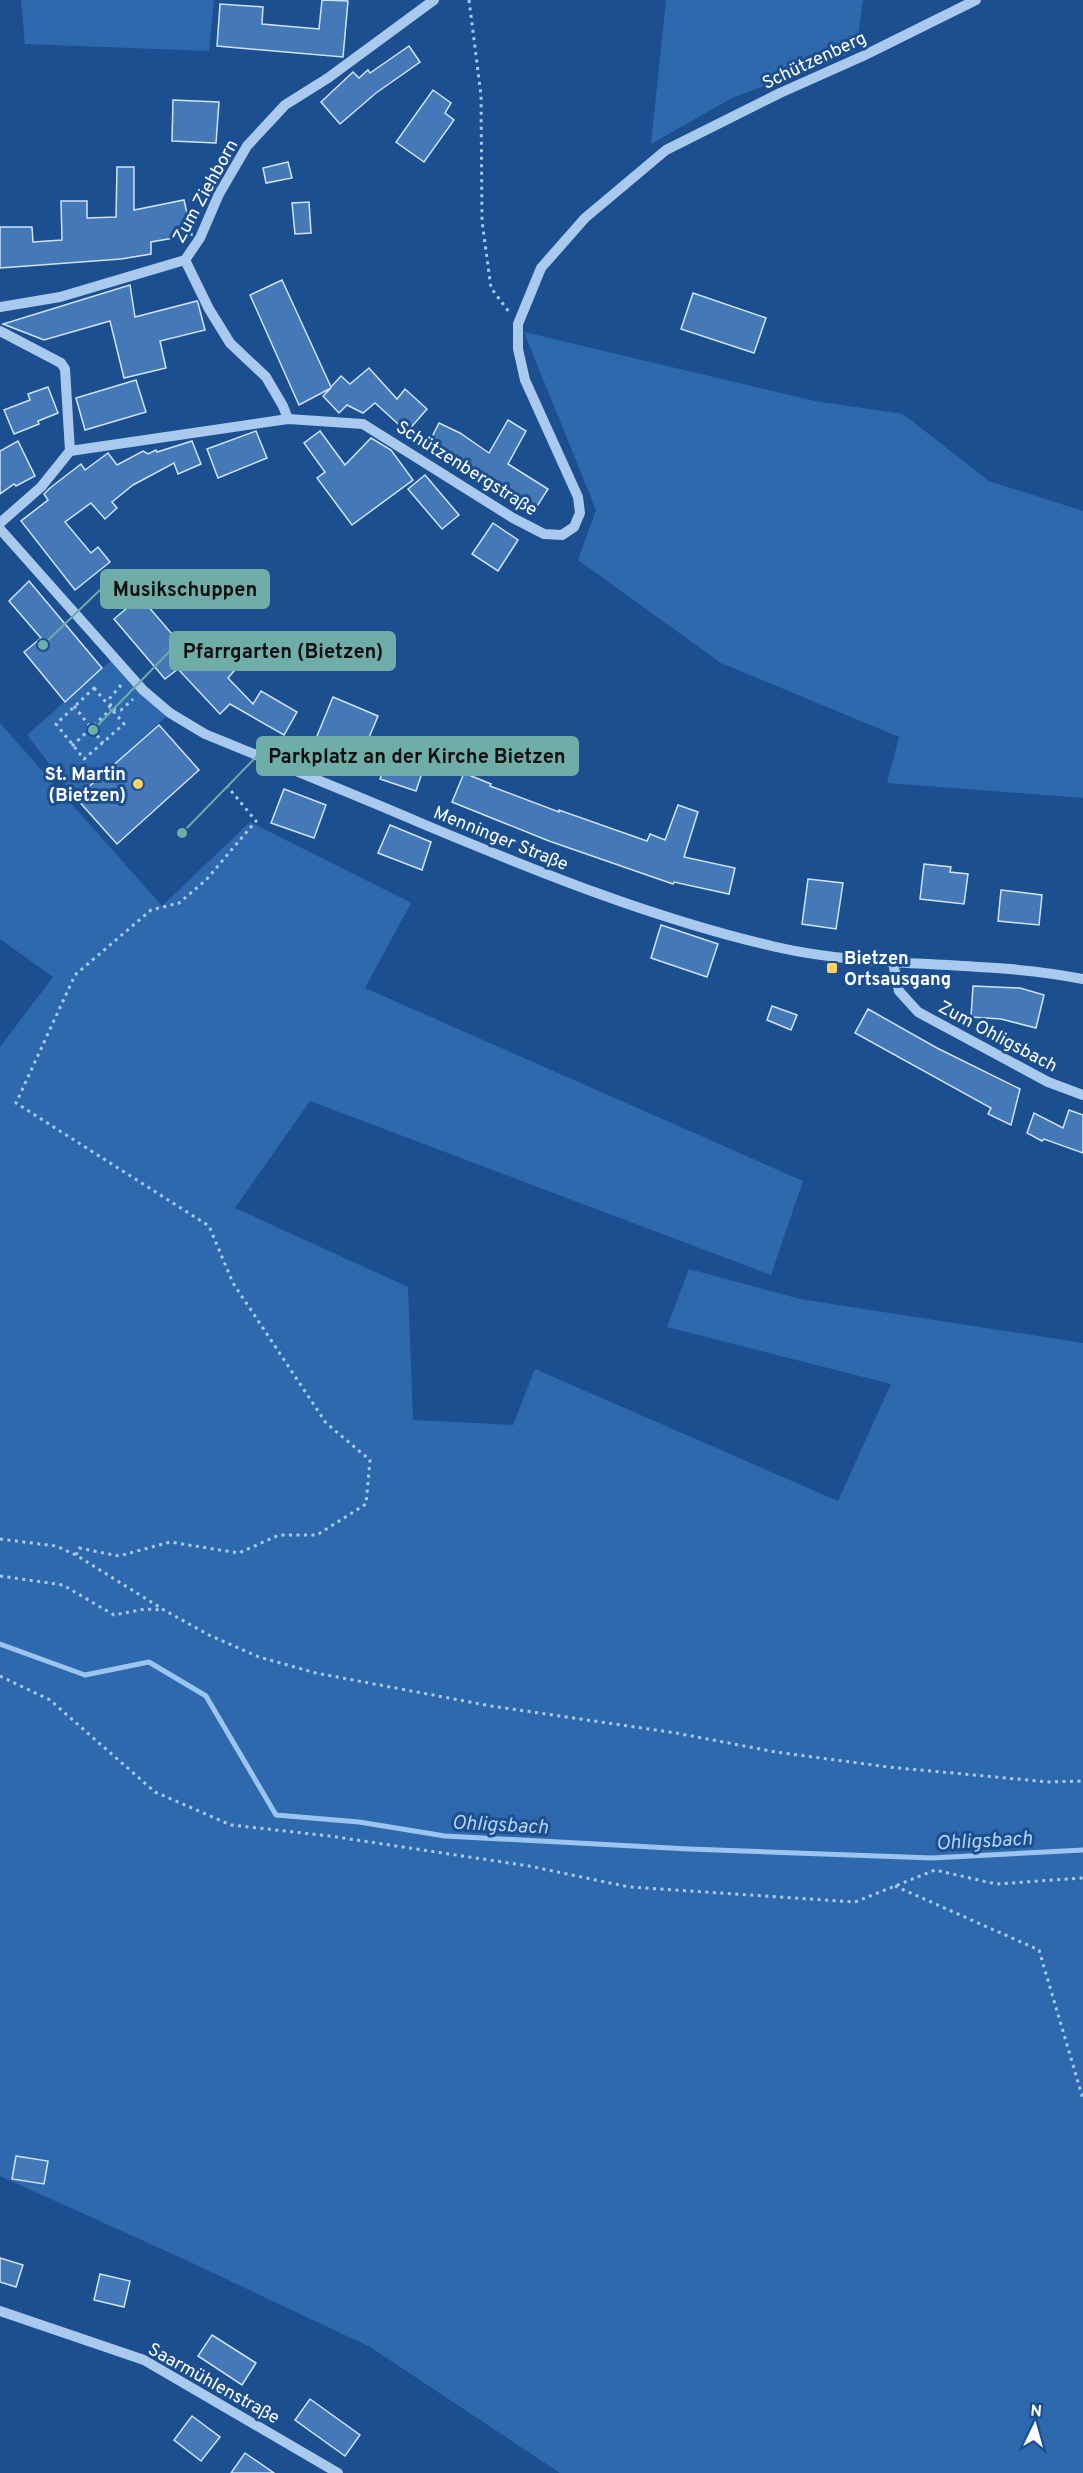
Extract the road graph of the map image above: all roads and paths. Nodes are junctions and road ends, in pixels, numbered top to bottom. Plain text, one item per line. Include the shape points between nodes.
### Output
1 (434, 0) edge
2 (469, 0) edge
3 (976, 0) edge
4 (666, 150) joint
5 (185, 260) junction
6 (0, 307) edge
7 (518, 324) junction
8 (0, 331) edge
9 (288, 419) junction
10 (70, 451) junction
11 (0, 522) edge
12 (0, 529) edge
13 (129, 675) junction
14 (143, 690) junction
15 (74, 706) junction
16 (111, 709) junction
17 (92, 728) junction
18 (104, 743) junction
19 (72, 746) junction
20 (227, 786) dead end
21 (893, 963) junction
22 (1083, 979) edge
23 (1083, 1095) edge
24 (0, 1539) edge
25 (76, 1555) junction
26 (0, 1576) edge
27 (164, 1610) junction
28 (0, 1676) edge
29 (1083, 1781) edge
30 (1083, 1878) edge
31 (895, 1886) junction
32 (1083, 2099) edge
33 (0, 2311) edge
34 (338, 2473) edge

1 - 5 street, Zum Ziehborn via 285,105 247,146
2 - 7 path via 481,95 482,221 491,288
3 - 4 street, Schützenberg
4 - 7 street, Schützenbergstraße via 585,218 541,268
5 - 6 street, Zum Ziehborn via 60,297
5 - 9 street via 230,343 266,377
7 - 9 street, Schützenbergstraße via 518,349 525,380 578,497 580,513 574,527 562,535 544,534 513,518 363,424
8 - 10 street via 62,363
9 - 10 street, Schützenbergstraße
10 - 11 street via 40,488
12 - 13 street, Menninger Straße
13 - 14 street, Menninger Straße
13 - 16 path via 110,698
14 - 16 path via 121,710
14 - 21 street, Menninger Straße via 170,713 205,734 544,874 650,912 775,947 841,959
15 - 16 path via 94,688
15 - 17 path
15 - 19 path via 56,724
16 - 17 path
16 - 18 path via 124,724
17 - 18 path
17 - 19 path
18 - 19 path via 84,759
20 - 25 path via 256,821 206,880 179,903 151,910 75,975 16,1103 209,1226 233,1283 326,1423 370,1460 366,1504 316,1535 279,1535 239,1553 170,1542 119,1556 79,1548
21 - 22 street, Menninger Straße via 968,965
21 - 23 street, Zum Ohligsbach via 899,991 918,1012 1048,1082
24 - 25 path via 56,1546
25 - 27 path
26 - 27 path via 63,1585 114,1615
27 - 29 path via 259,1657 369,1684 776,1752 911,1769 1049,1782
28 - 31 path via 51,1700 155,1792 231,1826 330,1836 508,1863 628,1887 855,1902
30 - 31 path via 996,1884 935,1870
31 - 32 path via 1039,1950
33 - 34 street, Saarmühlenstraße via 144,2360

